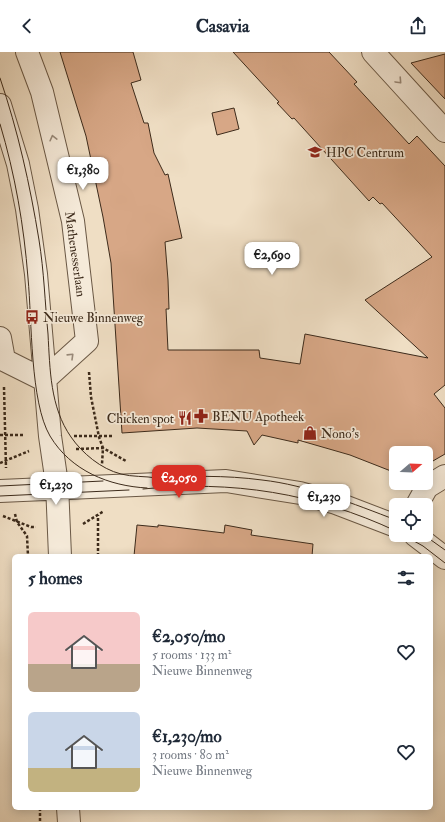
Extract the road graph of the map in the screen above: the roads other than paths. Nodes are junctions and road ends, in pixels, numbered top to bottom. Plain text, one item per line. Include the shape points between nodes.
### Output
1 (27, 52) edge
2 (373, 52) edge
3 (0, 105) edge
4 (442, 125) edge
5 (0, 338) edge
6 (44, 380) junction
7 (445, 476) edge
8 (57, 489) junction
9 (5, 491) edge
10 (421, 498) edge
11 (389, 523) edge
12 (425, 542) edge
13 (60, 554) edge
14 (445, 558) edge
15 (68, 810) edge
16 (68, 822) edge

6 -> 1 street, Mathenesserlaan via 87,341 73,221 42,92
2 -> 4 street
3 - 6 street via 18,164 27,209 36,274
5 - 6 street via 4,360
6 - 8 street
7 - 10 street via 427,487
8 - 9 street
8 - 11 street via 226,481 300,493 336,503
8 - 13 street
12 - 14 street
15 - 16 street

